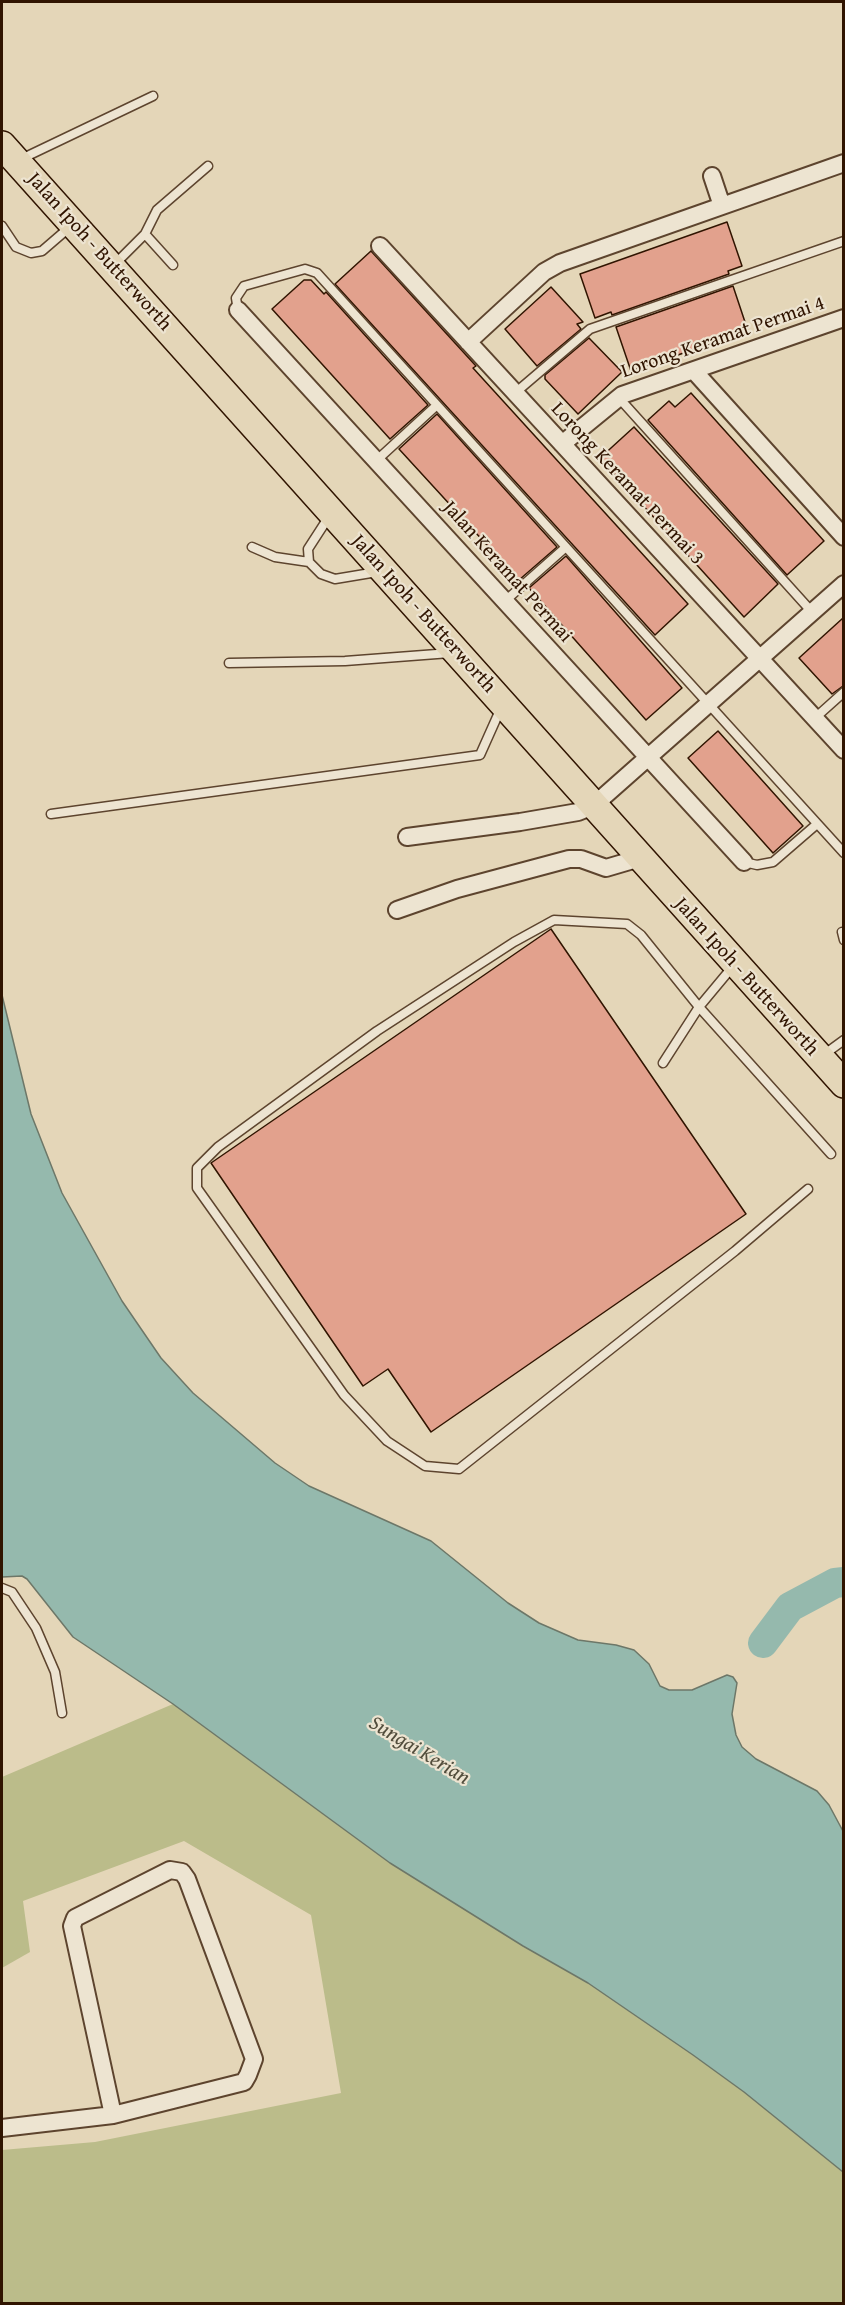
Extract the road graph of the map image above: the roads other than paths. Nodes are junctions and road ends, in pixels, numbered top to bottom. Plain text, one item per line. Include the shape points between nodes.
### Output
1 (153, 96) dead end
2 (9, 153) edge
3 (843, 163) edge
4 (208, 166) dead end
5 (712, 176) dead end
6 (723, 206) junction
7 (73, 224) junction
8 (2, 226) edge
9 (145, 234) junction
10 (843, 241) edge
11 (380, 246) dead end
12 (173, 265) dead end
13 (113, 267) junction
14 (238, 310) joint
15 (843, 318) edge
16 (468, 342) junction
17 (694, 371) junction
18 (515, 393) junction
19 (619, 398) junction
20 (437, 405) junction
21 (562, 444) junction
22 (376, 460) junction
23 (332, 513) junction
24 (843, 537) edge
25 (252, 547) dead end
26 (566, 547) junction
27 (309, 562) junction
28 (383, 571) junction
29 (843, 584) edge
30 (505, 601) junction
31 (812, 612) junction
32 (457, 653) junction
33 (760, 658) junction
34 (229, 663) dead end
35 (843, 692) edge
36 (708, 704) junction
37 (503, 705) junction
38 (815, 718) junction
39 (843, 750) edge
40 (648, 757) junction
41 (593, 806) junction
42 (51, 814) dead end
43 (817, 824) junction
44 (407, 837) dead end
45 (843, 853) edge
46 (640, 858) junction
47 (744, 862) joint
48 (398, 910) dead end
49 (734, 964) junction
50 (699, 1007) junction
51 (843, 1040) edge
52 (819, 1058) junction
53 (663, 1063) dead end
54 (843, 1084) edge
55 (831, 1154) dead end
56 (808, 1189) dead end
57 (2, 1588) edge
58 (62, 1713) dead end
59 (113, 2115) junction
60 (2, 2128) edge

1 - 2 lane
2 - 7 highway, Jalan Ipoh - Butterworth
3 - 6 street
4 - 9 lane via 157,210
5 - 6 street
6 - 16 street via 560,263 544,272
7 - 8 lane via 42,251 31,253 16,247
7 - 13 highway, Jalan Ipoh - Butterworth
9 - 12 lane
9 - 13 lane
10 - 18 lane via 590,329
11 - 16 street, Lorong Keramat Permai 3
13 - 23 highway, Jalan Ipoh - Butterworth
14 - 20 lane via 236,298 244,286 305,269 317,273
14 - 22 street, Jalan Keramat Permai
15 - 17 street, Lorong Keramat Permai 4
16 - 18 street, Lorong Keramat Permai 3
17 - 19 street, Lorong Keramat Permai 4
17 - 24 street
18 - 21 street, Lorong Keramat Permai 3
19 - 21 street, Lorong Keramat Permai 4
19 - 31 lane
20 - 22 lane
20 - 26 lane
21 - 33 street, Lorong Keramat Permai 3
22 - 30 street, Jalan Keramat Permai
23 - 27 lane via 308,549
23 - 28 highway, Jalan Ipoh - Butterworth
25 - 27 lane via 275,557
26 - 30 lane
26 - 36 lane
27 - 28 lane via 321,574 335,579
28 - 32 highway, Jalan Ipoh - Butterworth
29 - 31 street
30 - 40 street, Jalan Keramat Permai
31 - 33 street
32 - 34 lane via 345,662
32 - 37 highway, Jalan Ipoh - Butterworth
33 - 36 street
33 - 38 street, Lorong Keramat Permai 3
35 - 38 lane
36 - 40 street
36 - 43 lane
37 - 41 highway, Jalan Ipoh - Butterworth
37 - 42 lane via 480,755
38 - 39 street, Lorong Keramat Permai 3
40 - 41 street
40 - 47 street, Jalan Keramat Permai
41 - 44 street via 520,822
41 - 46 highway, Jalan Ipoh - Butterworth
43 - 45 lane
43 - 47 lane via 773,862 757,866
46 - 48 street via 606,868 569,859 457,889
46 - 49 highway, Jalan Ipoh - Butterworth
49 - 50 lane
49 - 52 highway, Jalan Ipoh - Butterworth
50 - 53 lane
50 - 55 lane
50 - 56 lane via 627,924 554,920 377,1031 269,1108 197,1168 197,1188 351,1402 387,1441 425,1466 459,1469
51 - 52 lane
52 - 54 highway, Jalan Ipoh - Butterworth
57 - 58 lane via 12,1592 36,1628 55,1672
59 - 59 street via 244,2082 253,2065 254,2059 182,1872 170,1870 75,1918 72,1926
59 - 60 street

